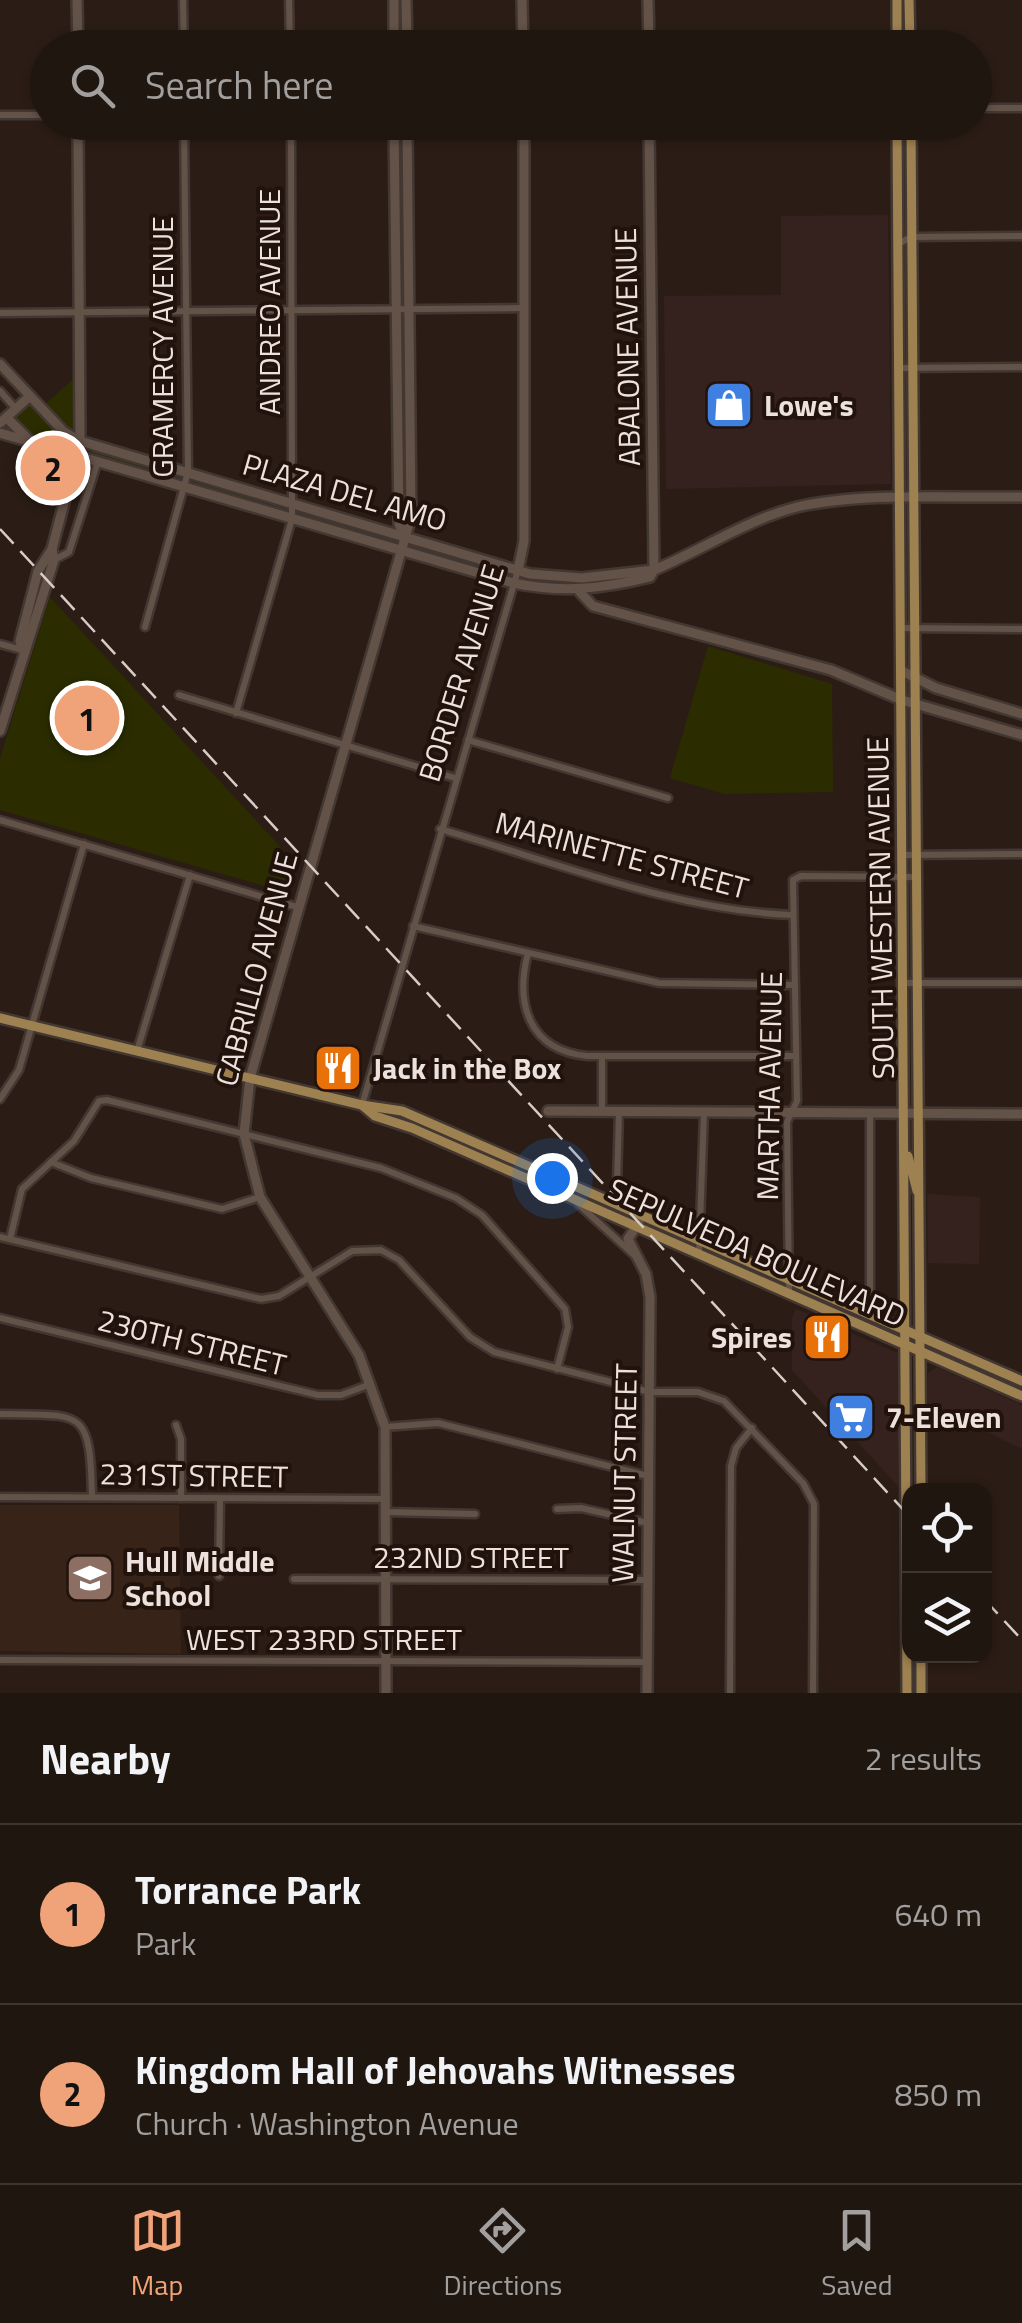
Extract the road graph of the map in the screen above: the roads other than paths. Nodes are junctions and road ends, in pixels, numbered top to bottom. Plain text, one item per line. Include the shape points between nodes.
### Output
1 (77, 0) edge
2 (183, 0) edge
3 (289, 0) edge
4 (394, 0) edge
5 (406, 0) edge
6 (522, 0) edge
7 (648, 0) edge
8 (897, 0) edge
9 (910, 0) edge
10 (78, 30) edge
11 (184, 30) edge
12 (290, 30) edge
13 (394, 30) edge
14 (407, 30) edge
15 (523, 30) edge
16 (649, 30) edge
17 (897, 30) edge
18 (910, 30) edge
19 (992, 108) edge
20 (1022, 108) edge
21 (0, 115) edge
22 (30, 115) edge
23 (78, 140) edge
24 (184, 140) edge
25 (291, 140) edge
26 (394, 140) edge
27 (407, 140) edge
28 (524, 140) edge
29 (649, 140) edge
30 (897, 140) edge
31 (911, 140) edge
32 (1022, 236) edge
33 (911, 237) junction
34 (898, 244) junction
35 (291, 308) junction
36 (396, 308) junction
37 (409, 308) junction
38 (524, 308) junction
39 (186, 310) junction
40 (80, 312) junction
41 (0, 313) edge
42 (0, 364) edge
43 (1022, 367) edge
44 (900, 368) junction
45 (912, 368) junction
46 (0, 391) edge
47 (30, 396) junction
48 (16, 410) junction
49 (3, 421) edge
50 (0, 433) edge
51 (31, 442) junction
52 (80, 442) junction
53 (78, 455) junction
54 (98, 460) junction
55 (188, 472) junction
56 (186, 486) junction
57 (1022, 497) edge
58 (900, 500) junction
59 (914, 500) junction
60 (293, 503) junction
61 (292, 519) junction
62 (403, 534) junction
63 (402, 550) junction
64 (53, 554) junction
65 (518, 570) junction
66 (654, 570) junction
67 (513, 583) junction
68 (604, 588) junction
69 (579, 591) junction
70 (610, 609) junction
71 (145, 627) dead end
72 (902, 628) junction
73 (915, 629) junction
74 (1022, 629) edge
75 (0, 644) edge
76 (23, 651) junction
77 (902, 672) junction
78 (916, 678) junction
79 (178, 695) dead end
80 (902, 700) junction
81 (916, 704) junction
82 (236, 713) junction
83 (1022, 714) edge
84 (0, 731) edge
85 (1022, 735) edge
86 (468, 740) junction
87 (346, 747) junction
88 (455, 778) junction
89 (668, 798) dead end
90 (0, 820) edge
91 (440, 829) junction
92 (84, 844) junction
93 (1022, 854) edge
94 (905, 855) junction
95 (917, 856) junction
96 (190, 875) junction
97 (905, 877) junction
98 (918, 877) junction
99 (297, 907) junction
100 (793, 915) junction
101 (413, 926) junction
102 (528, 952) junction
103 (906, 983) junction
104 (918, 983) junction
105 (1022, 983) edge
106 (794, 985) junction
107 (0, 1018) edge
108 (31, 1025) junction
109 (138, 1051) junction
110 (602, 1056) junction
111 (796, 1056) junction
112 (250, 1078) junction
113 (0, 1099) edge
114 (362, 1106) junction
115 (602, 1110) junction
116 (619, 1110) junction
117 (548, 1111) dead end
118 (704, 1111) junction
119 (792, 1112) junction
120 (870, 1112) junction
121 (906, 1112) junction
122 (919, 1112) junction
123 (1022, 1114) edge
124 (244, 1134) junction
125 (478, 1142) junction
126 (472, 1154) junction
127 (907, 1154) junction
128 (50, 1162) junction
129 (616, 1184) dead end
130 (920, 1192) junction
131 (260, 1197) junction
132 (572, 1198) junction
133 (640, 1220) junction
134 (0, 1237) edge
135 (700, 1239) junction
136 (10, 1240) junction
137 (698, 1252) junction
138 (636, 1256) junction
139 (310, 1276) junction
140 (789, 1277) junction
141 (870, 1282) junction
142 (790, 1293) junction
143 (846, 1303) junction
144 (870, 1314) junction
145 (0, 1318) edge
146 (908, 1330) junction
147 (920, 1336) junction
148 (908, 1346) junction
149 (921, 1352) junction
150 (556, 1369) junction
151 (1022, 1381) edge
152 (372, 1383) junction
153 (650, 1392) junction
154 (1022, 1396) edge
155 (0, 1414) edge
156 (176, 1425) dead end
157 (385, 1427) junction
158 (752, 1428) junction
159 (648, 1476) junction
160 (921, 1483) edge
161 (0, 1497) edge
162 (92, 1497) junction
163 (180, 1498) junction
164 (220, 1499) junction
165 (387, 1499) junction
166 (557, 1508) dead end
167 (387, 1512) junction
168 (475, 1514) dead end
169 (648, 1523) junction
170 (219, 1576) dead end
171 (294, 1579) dead end
172 (387, 1580) junction
173 (648, 1580) junction
174 (0, 1660) edge
175 (386, 1662) junction
176 (648, 1662) junction
177 (921, 1663) edge
178 (386, 1693) edge
179 (648, 1693) edge
180 (730, 1693) edge
181 (814, 1693) edge
182 (908, 1693) edge
183 (921, 1693) edge

1 - 10 street
2 - 11 street
3 - 12 street
4 - 13 street
5 - 14 street
6 - 15 street
7 - 16 street
8 - 17 main road
9 - 18 main road
19 - 20 street
21 - 22 street
23 - 40 street
24 - 39 street, GRAMERCY AVENUE
25 - 35 street, ANDREO AVENUE
26 - 36 street, CABRILLO AVENUE
27 - 37 street, CABRILLO AVENUE
28 - 38 street, BORDER AVENUE
29 - 66 street, ABALONE AVENUE
30 - 34 main road, SOUTH WESTERN AVENUE
31 - 33 main road, SOUTH WESTERN AVENUE
32 - 33 street
33 - 34 street
33 - 45 main road, SOUTH WESTERN AVENUE
34 - 44 main road, SOUTH WESTERN AVENUE
35 - 36 street
35 - 39 street
35 - 60 street, ANDREO AVENUE
36 - 37 street
36 - 62 street, CABRILLO AVENUE
37 - 38 street
37 - 62 street, CABRILLO AVENUE via 412,516
38 - 65 street, BORDER AVENUE via 524,541
39 - 40 street
39 - 55 street, GRAMERCY AVENUE
40 - 41 street
40 - 52 street
42 - 47 street, PLAZA DEL AMO
43 - 45 street
44 - 45 street
44 - 58 main road, SOUTH WESTERN AVENUE
45 - 59 main road, SOUTH WESTERN AVENUE
46 - 48 street
47 - 48 street
47 - 52 street, PLAZA DEL AMO
48 - 49 street
49 - 51 street
50 - 51 street, PLAZA DEL AMO
51 - 53 street, PLAZA DEL AMO
52 - 53 street
52 - 55 street, PLAZA DEL AMO
53 - 54 street, PLAZA DEL AMO
53 - 64 street
54 - 56 street, PLAZA DEL AMO
54 - 64 street via 69,552
55 - 56 street, GRAMERCY AVENUE
55 - 60 street, PLAZA DEL AMO
56 - 61 street, PLAZA DEL AMO
56 - 71 street, GRAMERCY AVENUE
57 - 59 street
58 - 59 street
58 - 66 street via 796,508
58 - 72 main road, SOUTH WESTERN AVENUE
59 - 73 main road, SOUTH WESTERN AVENUE
60 - 61 street, ANDREO AVENUE
60 - 62 street, PLAZA DEL AMO
61 - 63 street, PLAZA DEL AMO
61 - 82 street, ANDREO AVENUE
62 - 63 street, CABRILLO AVENUE
62 - 65 street, PLAZA DEL AMO
63 - 67 street, PLAZA DEL AMO
63 - 87 street, CABRILLO AVENUE
64 - 76 street via 38,571
65 - 66 street, PLAZA DEL AMO via 582,578
65 - 67 street, BORDER AVENUE
66 - 68 street, PLAZA DEL AMO via 650,577
67 - 69 street, PLAZA DEL AMO
67 - 86 street, BORDER AVENUE
68 - 69 street, PLAZA DEL AMO
68 - 70 street
69 - 70 street, PLAZA DEL AMO via 593,606
70 - 80 street, PLAZA DEL AMO via 831,670
72 - 73 street
72 - 77 main road, SOUTH WESTERN AVENUE
73 - 74 street
73 - 78 main road, SOUTH WESTERN AVENUE
75 - 76 street
76 - 84 street
77 - 78 street
77 - 80 main road, SOUTH WESTERN AVENUE
78 - 81 main road, SOUTH WESTERN AVENUE
78 - 83 street
79 - 82 street
80 - 81 street, PLAZA DEL AMO
80 - 94 main road, SOUTH WESTERN AVENUE
81 - 85 street, PLAZA DEL AMO
81 - 95 main road, SOUTH WESTERN AVENUE
82 - 87 street
86 - 88 street, BORDER AVENUE
86 - 89 street
87 - 88 street
87 - 99 street, CABRILLO AVENUE
88 - 91 street, BORDER AVENUE
90 - 92 street
91 - 100 street, MARINETTE STREET via 702,904
91 - 101 street, BORDER AVENUE
92 - 96 street
92 - 108 street
93 - 95 street
94 - 95 street
94 - 97 main road, SOUTH WESTERN AVENUE
95 - 98 main road, SOUTH WESTERN AVENUE
96 - 99 street
96 - 109 street
97 - 98 street
97 - 100 street, MARTHA AVENUE via 800,876 792,880
97 - 103 main road, SOUTH WESTERN AVENUE
98 - 104 main road, SOUTH WESTERN AVENUE
99 - 112 street, CABRILLO AVENUE
100 - 106 street, MARTHA AVENUE
101 - 102 street
101 - 114 street, BORDER AVENUE
102 - 106 street via 659,983
102 - 110 street via 522,1000 536,1033 565,1052
103 - 104 street
103 - 121 main road, SOUTH WESTERN AVENUE
104 - 105 street
104 - 122 main road, SOUTH WESTERN AVENUE
106 - 111 street, MARTHA AVENUE
107 - 108 main road, SEPULVEDA BOULEVARD
108 - 109 main road, SEPULVEDA BOULEVARD
108 - 113 street via 19,1070
109 - 112 main road, SEPULVEDA BOULEVARD
110 - 111 street
110 - 115 street
111 - 119 street, MARTHA AVENUE
112 - 114 main road, SEPULVEDA BOULEVARD
112 - 124 street, CABRILLO AVENUE
114 - 125 main road, SEPULVEDA BOULEVARD via 402,1111
114 - 126 main road, SEPULVEDA BOULEVARD
115 - 116 street
115 - 117 street
116 - 118 street
116 - 129 street
118 - 119 street
118 - 135 street
119 - 120 street
119 - 140 street, MARTHA AVENUE
120 - 121 street
120 - 141 street
121 - 122 street
121 - 127 main road, SOUTH WESTERN AVENUE
122 - 123 street
122 - 130 main road, SOUTH WESTERN AVENUE
124 - 128 street via 103,1100
124 - 131 street, CABRILLO AVENUE
124 - 150 street via 381,1168 474,1208 565,1309 568,1328
125 - 126 main road
125 - 133 main road, SEPULVEDA BOULEVARD
126 - 132 main road, SEPULVEDA BOULEVARD
127 - 130 main road via 913,1188
127 - 146 main road, SOUTH WESTERN AVENUE
128 - 131 street via 222,1209
128 - 136 street via 22,1189
130 - 147 main road, SOUTH WESTERN AVENUE
131 - 139 street, CABRILLO AVENUE
132 - 133 main road, SEPULVEDA BOULEVARD
132 - 138 street
133 - 135 main road, SEPULVEDA BOULEVARD
133 - 137 main road, SEPULVEDA BOULEVARD
133 - 138 street, WALNUT STREET via 628,1240
134 - 136 street
135 - 137 street
135 - 140 main road, SEPULVEDA BOULEVARD
136 - 139 street via 261,1299
137 - 142 main road, SEPULVEDA BOULEVARD
138 - 153 street, WALNUT STREET via 649,1284
139 - 150 street via 352,1250 391,1253 480,1344
139 - 152 street, CABRILLO AVENUE
140 - 142 street, MARTHA AVENUE
140 - 143 main road, SEPULVEDA BOULEVARD
141 - 143 street via 863,1298
141 - 144 street
142 - 148 main road, SEPULVEDA BOULEVARD
143 - 144 main road, SEPULVEDA BOULEVARD
144 - 146 main road, SEPULVEDA BOULEVARD
145 - 152 street, 230TH STREET via 318,1395
146 - 147 main road, SEPULVEDA BOULEVARD
146 - 148 main road, SOUTH WESTERN AVENUE
147 - 149 main road, SOUTH WESTERN AVENUE
147 - 151 main road, SEPULVEDA BOULEVARD
148 - 149 main road, SEPULVEDA BOULEVARD
148 - 182 main road, SOUTH WESTERN AVENUE
149 - 154 main road, SEPULVEDA BOULEVARD
149 - 160 main road, SOUTH WESTERN AVENUE
150 - 153 street
152 - 157 street, CABRILLO AVENUE
153 - 158 street via 712,1395
153 - 159 street, WALNUT STREET
155 - 162 street via 64,1415 83,1424 91,1441
156 - 163 street
157 - 159 street via 438,1423
157 - 165 street, CABRILLO AVENUE
158 - 180 street via 731,1466
158 - 181 street via 814,1504
159 - 169 street, WALNUT STREET
161 - 162 street, 231ST STREET
162 - 163 street, 231ST STREET
163 - 164 street, 231ST STREET
164 - 165 street, 231ST STREET
164 - 170 street
165 - 167 street, CABRILLO AVENUE
166 - 169 street
167 - 168 street
167 - 172 street, CABRILLO AVENUE
169 - 173 street, WALNUT STREET
171 - 172 street, 232ND STREET
172 - 173 street, 232ND STREET
172 - 175 street, CABRILLO AVENUE
173 - 176 street, WALNUT STREET
174 - 175 street, WEST 233RD STREET
175 - 176 street, WEST 233RD STREET
175 - 178 street, CABRILLO AVENUE
176 - 179 street, WALNUT STREET
177 - 183 main road

